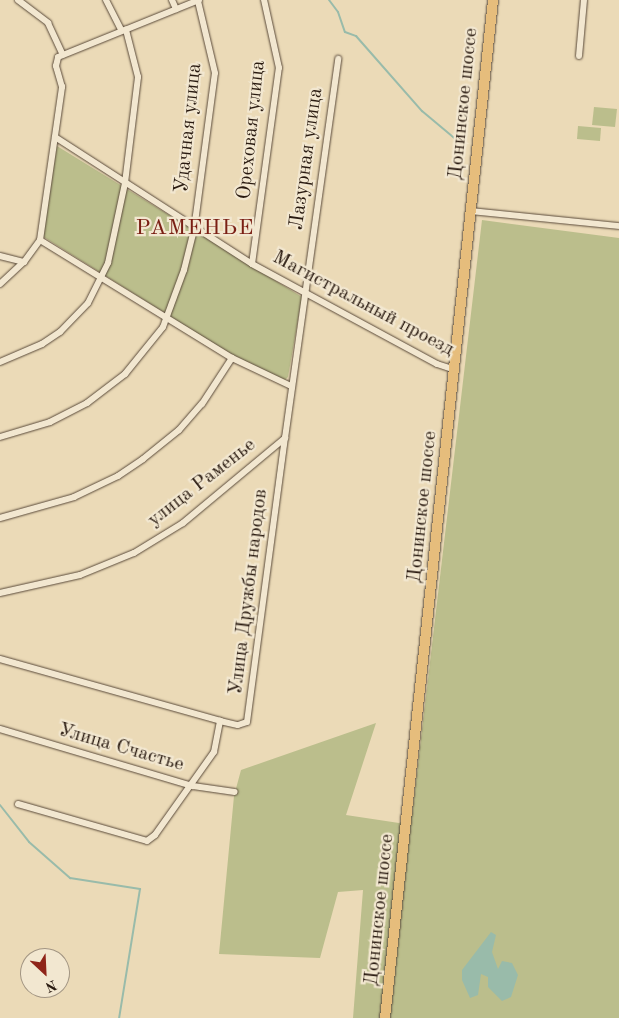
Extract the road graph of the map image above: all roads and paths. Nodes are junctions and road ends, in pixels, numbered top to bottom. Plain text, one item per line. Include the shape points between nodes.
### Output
1 (18, 0) edge
2 (106, 0) edge
3 (172, 0) edge
4 (199, 0) edge
5 (264, 0) edge
6 (493, 0) edge
7 (584, 0) edge
8 (176, 9) junction
9 (124, 30) junction
10 (61, 56) junction
11 (579, 56) dead end
12 (338, 59) dead end
13 (55, 137) junction
14 (125, 183) junction
15 (471, 211) junction
16 (619, 226) edge
17 (194, 230) junction
18 (40, 240) junction
19 (0, 256) edge
20 (24, 262) junction
21 (252, 264) junction
22 (103, 278) junction
23 (0, 284) edge
24 (304, 294) junction
25 (165, 320) junction
26 (232, 358) junction
27 (0, 362) edge
28 (455, 370) junction
29 (291, 386) junction
30 (0, 437) edge
31 (285, 438) junction
32 (0, 518) edge
33 (0, 593) edge
34 (0, 659) edge
35 (220, 721) junction
36 (0, 729) edge
37 (193, 786) junction
38 (235, 792) dead end
39 (18, 804) dead end
40 (386, 1018) edge

1 - 10 street via 48,22
2 - 9 street
3 - 8 street
4 - 8 street
4 - 17 street, Удачная улица via 215,73
5 - 21 street, Ореховая улица via 279,68
6 - 15 main road, Донинское шоссе
7 - 11 street
8 - 9 street
9 - 10 street
9 - 14 street via 138,77
10 - 13 street via 56,66 62,87
12 - 24 street, Лазурная улица
13 - 14 street, Магистральный проезд
13 - 18 street
14 - 17 street, Магистральный проезд
14 - 22 street via 114,244
15 - 16 street
15 - 28 main road, Донинское шоссе
17 - 21 street, Магистральный проезд
17 - 25 street, Удачная улица via 184,270
18 - 20 street
18 - 22 street
19 - 20 street
20 - 23 street
21 - 24 street, Магистральный проезд
22 - 25 street
22 - 27 street via 88,303 60,332 42,344
24 - 28 street, Магистральный проезд via 437,364
24 - 29 street, улица Раменье
25 - 26 street
25 - 30 street, Удачная улица via 163,327 125,374 86,403 50,422
26 - 29 street
26 - 32 street via 202,404 179,430 143,460 74,497
28 - 40 main road, Донинское шоссе
29 - 31 street, улица Раменье
31 - 33 street, улица Раменье via 183,522 134,553 80,575
31 - 35 street, Улица Дружбы народов via 250,716 243,725
34 - 35 street, Улица Дружбы народов
35 - 37 street, Улица Дружбы народов via 214,752
36 - 37 street, Улица Счастье
37 - 38 street, Улица Счастье
37 - 39 street, Улица Дружбы народов via 155,835 147,840

